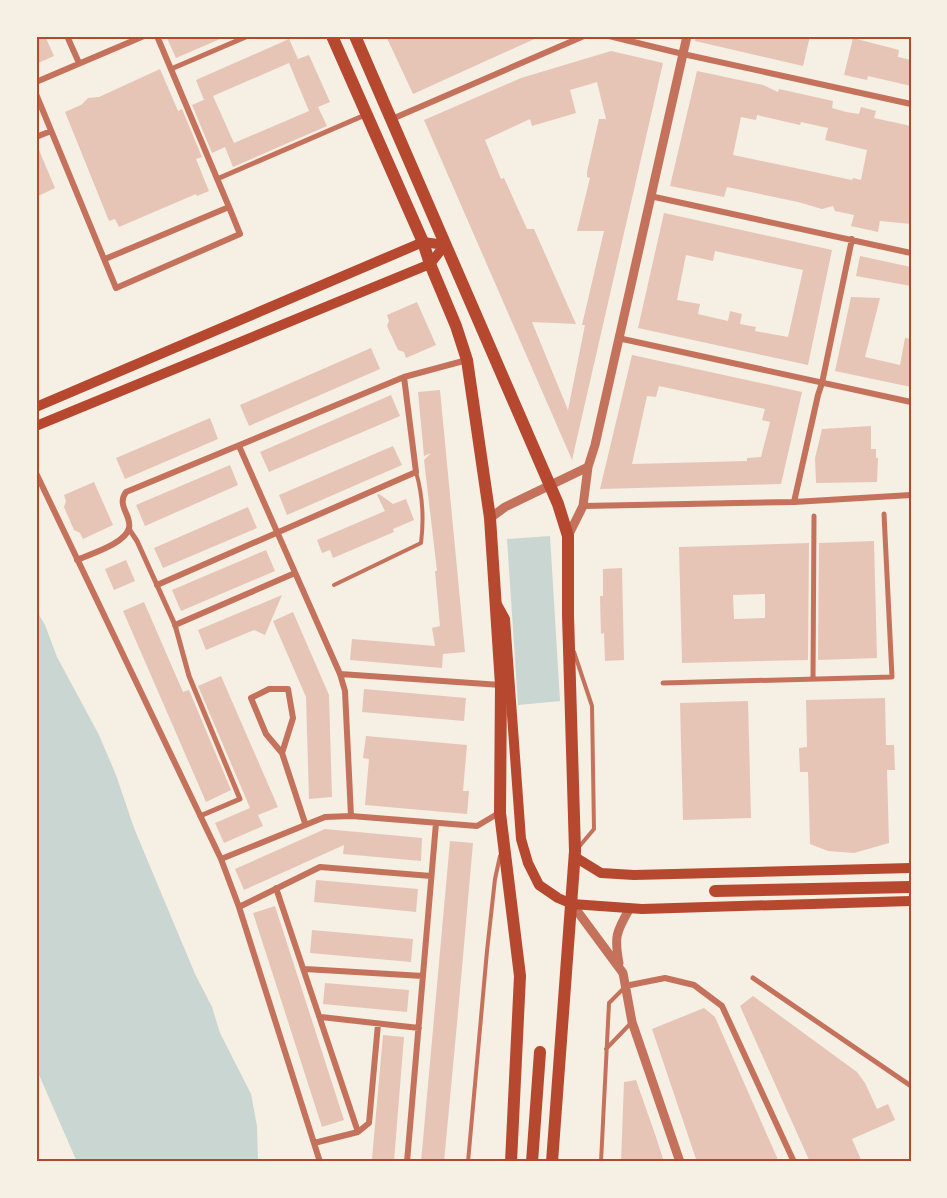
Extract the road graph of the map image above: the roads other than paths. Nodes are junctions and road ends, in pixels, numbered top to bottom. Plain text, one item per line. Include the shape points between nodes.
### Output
1 (67, 36) edge
2 (144, 36) edge
3 (157, 36) edge
4 (248, 36) edge
5 (332, 36) edge
6 (355, 36) edge
7 (584, 36) edge
8 (609, 36) edge
9 (687, 36) edge
10 (683, 54) junction
11 (80, 63) junction
12 (171, 69) junction
13 (36, 82) edge
14 (36, 94) edge
15 (911, 104) edge
16 (367, 115) junction
17 (392, 119) junction
18 (51, 131) junction
19 (36, 137) edge
20 (217, 179) junction
21 (650, 196) junction
22 (229, 207) junction
23 (852, 239) junction
24 (423, 242) junction
25 (445, 245) junction
26 (911, 253) edge
27 (105, 260) junction
28 (430, 264) junction
29 (618, 338) junction
30 (467, 360) junction
31 (404, 377) junction
32 (822, 383) junction
33 (911, 402) edge
34 (36, 408) edge
35 (36, 426) edge
36 (239, 446) junction
37 (588, 467) junction
38 (416, 472) junction
39 (36, 473) edge
40 (551, 486) junction
41 (911, 495) edge
42 (794, 502) junction
43 (583, 506) junction
44 (884, 514) dead end
45 (814, 516) dead end
46 (490, 518) junction
47 (129, 529) junction
48 (277, 533) junction
49 (568, 536) junction
50 (77, 560) junction
51 (295, 573) junction
52 (157, 585) junction
53 (334, 585) dead end
54 (495, 600) junction
55 (174, 625) junction
56 (568, 635) junction
57 (340, 674) junction
58 (813, 679) junction
59 (663, 683) dead end
60 (501, 685) junction
61 (282, 753) junction
62 (500, 813) junction
63 (200, 816) junction
64 (351, 816) junction
65 (306, 823) junction
66 (436, 823) junction
67 (503, 846) junction
68 (575, 854) junction
69 (221, 859) junction
70 (911, 868) edge
71 (432, 876) junction
72 (911, 887) edge
73 (276, 888) junction
74 (715, 891) dead end
75 (911, 901) edge
76 (572, 904) junction
77 (239, 907) junction
78 (630, 908) junction
79 (619, 966) junction
80 (305, 969) junction
81 (423, 976) junction
82 (753, 978) dead end
83 (625, 986) junction
84 (321, 1017) junction
85 (632, 1022) junction
86 (378, 1024) junction
87 (418, 1028) junction
88 (606, 1050) junction
89 (540, 1052) dead end
90 (911, 1086) edge
91 (358, 1132) junction
92 (314, 1143) junction
93 (320, 1162) edge
94 (407, 1162) edge
95 (468, 1162) edge
96 (511, 1162) edge
97 (532, 1162) edge
98 (552, 1162) edge
99 (601, 1162) edge
100 (680, 1162) edge
101 (795, 1162) edge

1 - 11 street
2 - 11 street
3 - 12 street
4 - 12 street
5 - 16 main road
6 - 17 main road
7 - 17 street
8 - 10 street
9 - 10 street
10 - 15 street
10 - 21 street
11 - 13 street
12 - 20 street
14 - 18 street
16 - 20 street
16 - 24 main road
17 - 25 main road
18 - 19 street
18 - 27 street
20 - 22 street
21 - 23 street
21 - 29 street
22 - 27 street
22 - 27 street via 240,234 136,280 116,288
23 - 26 street
23 - 32 street
24 - 25 main road
24 - 28 main road
24 - 34 main road
25 - 28 main road
25 - 40 main road
28 - 30 main road
28 - 35 main road
29 - 32 street
29 - 37 street
30 - 31 street
30 - 46 main road
31 - 36 street
31 - 38 street
32 - 33 street
32 - 42 street
36 - 47 street via 126,492 122,503
36 - 48 street
37 - 40 street
37 - 43 street
38 - 48 street
38 - 53 lane via 422,490 421,543
39 - 50 street
40 - 46 street
40 - 49 main road
41 - 42 street
42 - 43 street
43 - 49 street
44 - 58 street via 892,677
45 - 58 street
46 - 54 main road
47 - 50 street via 114,544
47 - 52 street
48 - 51 street
48 - 52 street
49 - 56 main road
50 - 63 street
51 - 55 street
51 - 57 street
52 - 55 street
54 - 60 main road
54 - 76 main road via 505,619 521,839 539,885
55 - 63 street via 189,676 240,799
56 - 68 main road
56 - 68 lane via 592,706 594,829
57 - 60 street
57 - 64 street via 345,691
58 - 59 street
60 - 62 main road
61 - 61 street via 293,718 288,689 269,689 250,698 266,734
61 - 65 street
62 - 66 street via 477,826
62 - 67 main road
63 - 69 street
64 - 65 street via 325,817
64 - 66 street
65 - 69 street
66 - 71 street
67 - 95 lane via 488,941
67 - 96 main road via 520,976
68 - 70 main road via 601,873 634,875
68 - 76 main road
69 - 77 street
71 - 73 street via 321,867
71 - 81 street
72 - 74 main road
73 - 77 street
73 - 80 street
75 - 78 main road
76 - 78 main road
76 - 79 street
76 - 98 main road
77 - 92 street
78 - 79 street via 615,942
79 - 83 street
80 - 81 street
80 - 84 street
81 - 87 street
82 - 90 street
83 - 85 street
83 - 88 lane via 609,1003
83 - 101 street via 665,978 694,985 722,1006
84 - 86 street
84 - 91 street
85 - 88 lane
85 - 100 street
86 - 87 street
86 - 91 street via 369,1123
87 - 94 street
88 - 99 lane
89 - 97 main road
91 - 92 street
92 - 93 street

